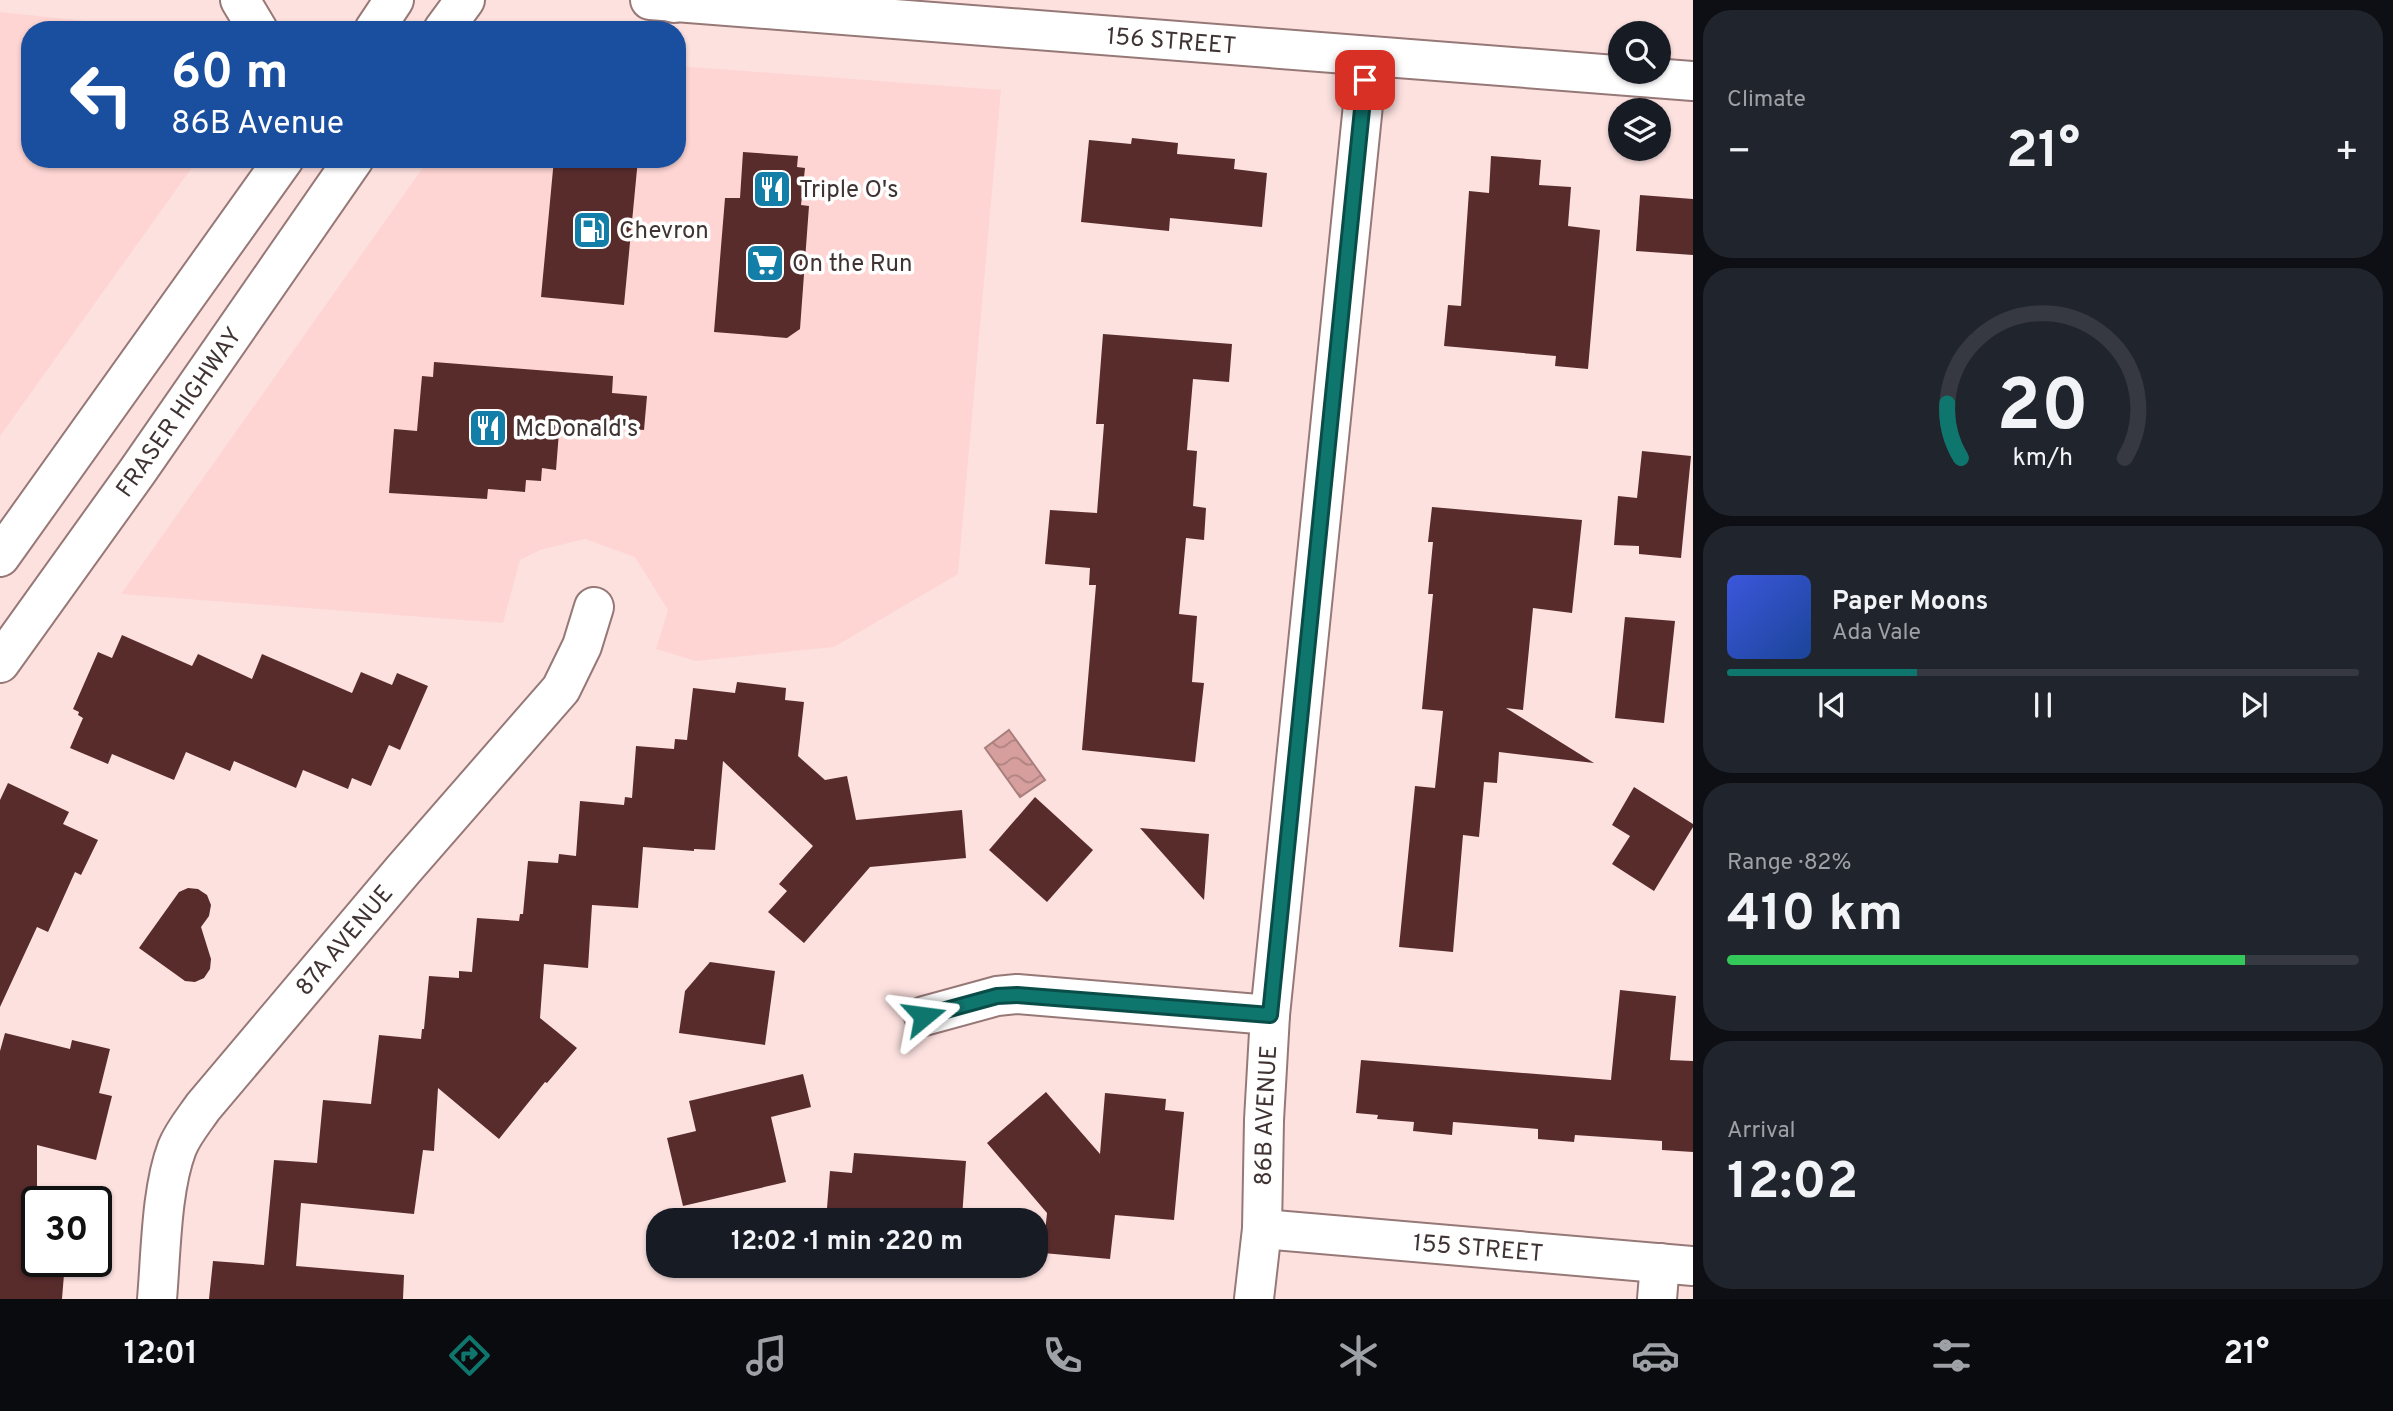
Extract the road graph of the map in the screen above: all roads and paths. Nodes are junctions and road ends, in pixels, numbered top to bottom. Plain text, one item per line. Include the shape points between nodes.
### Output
1 (240, 0) edge
2 (394, 0) edge
3 (465, 0) edge
4 (665, 1) edge
5 (253, 21) edge
6 (380, 21) edge
7 (450, 21) edge
8 (1368, 56) junction
9 (1693, 81) edge
10 (278, 168) edge
11 (348, 168) edge
12 (0, 557) edge
13 (594, 607) dead end
14 (0, 663) edge
15 (1270, 1015) junction
16 (924, 1016) dead end
17 (1262, 1229) junction
18 (1670, 1276) edge
19 (157, 1299) edge
20 (1254, 1299) edge

1 - 5 street
2 - 6 street
3 - 7 street
4 - 8 street, 156 STREET
8 - 9 street, 156 STREET
8 - 15 street, 86B AVENUE
10 - 12 street
11 - 14 street, FRASER HIGHWAY
13 - 19 street, 87A AVENUE via 561,689 403,870 185,1133 167,1195
15 - 16 street via 1017,995
15 - 17 street, 86B AVENUE
17 - 18 street, 155 STREET
17 - 20 street, 86B AVENUE

